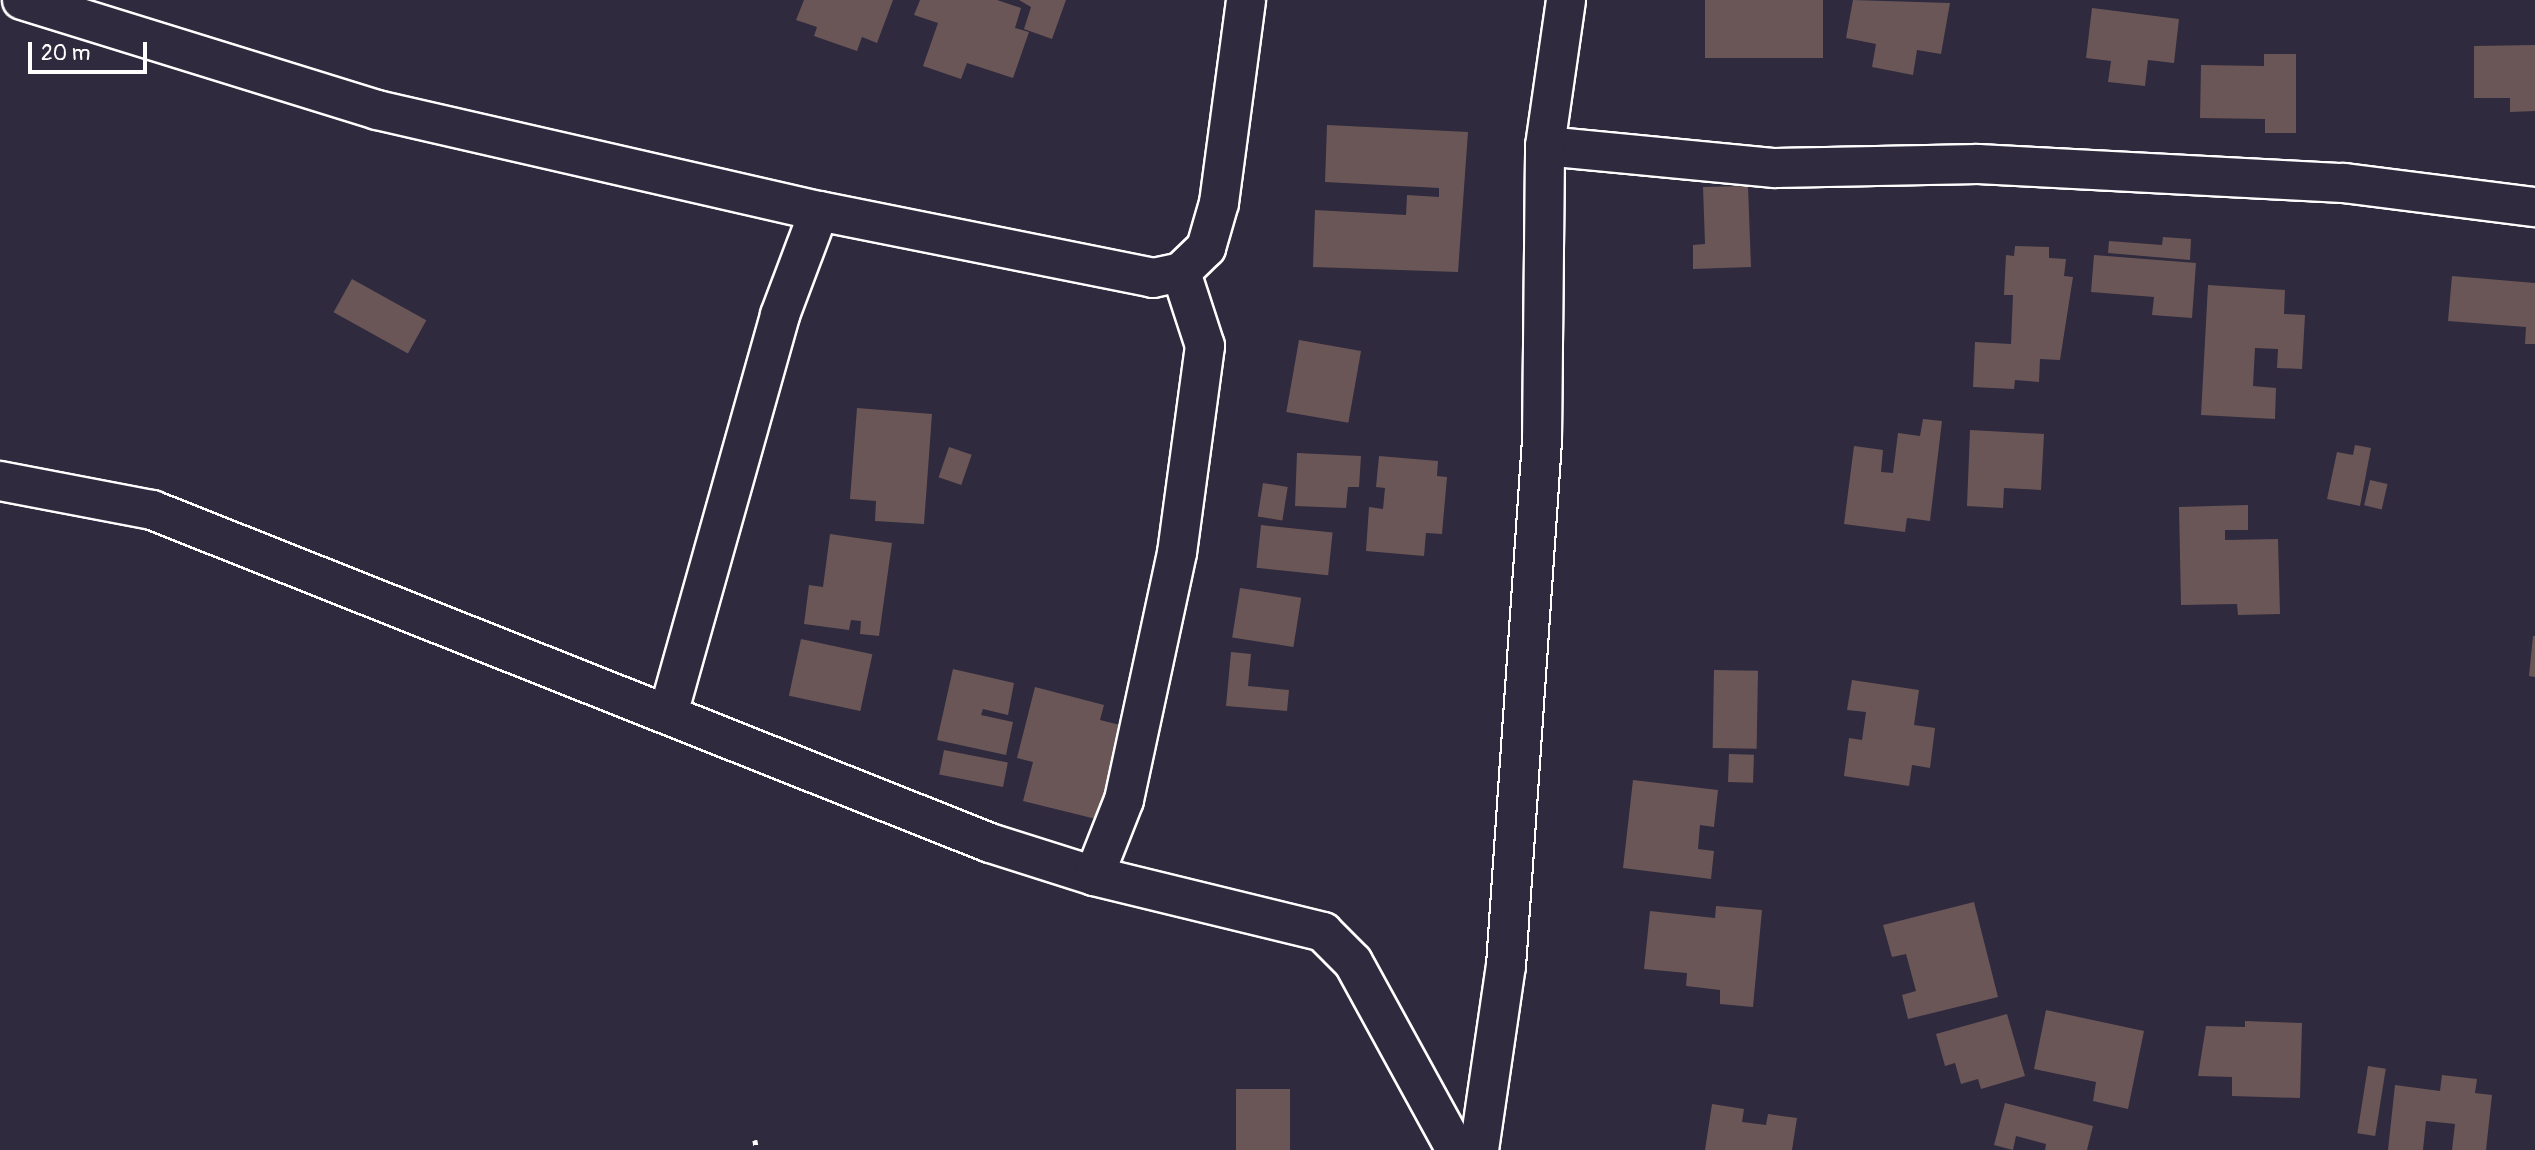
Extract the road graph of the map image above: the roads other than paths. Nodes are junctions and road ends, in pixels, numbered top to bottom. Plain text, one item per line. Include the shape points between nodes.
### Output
1 (22, 0) edge
2 (1246, 0) edge
3 (1566, 0) edge
4 (1545, 146) junction
5 (2535, 207) edge
6 (819, 211) junction
7 (1181, 272) junction
8 (0, 481) edge
9 (668, 714) junction
10 (1094, 876) junction
11 (1456, 1150) edge
12 (1479, 1150) edge

1 - 6 street via 377,110
2 - 7 street via 1219,203 1206,248
3 - 4 street
4 - 5 street via 1775,168 1979,164 2344,183
4 - 12 street via 1540,480 1506,965
6 - 7 street via 1153,278
6 - 9 street via 780,315
7 - 10 street via 1205,346 1177,553 1124,800
8 - 9 street via 152,510
9 - 10 street via 990,843
10 - 11 street via 1322,932 1353,962

